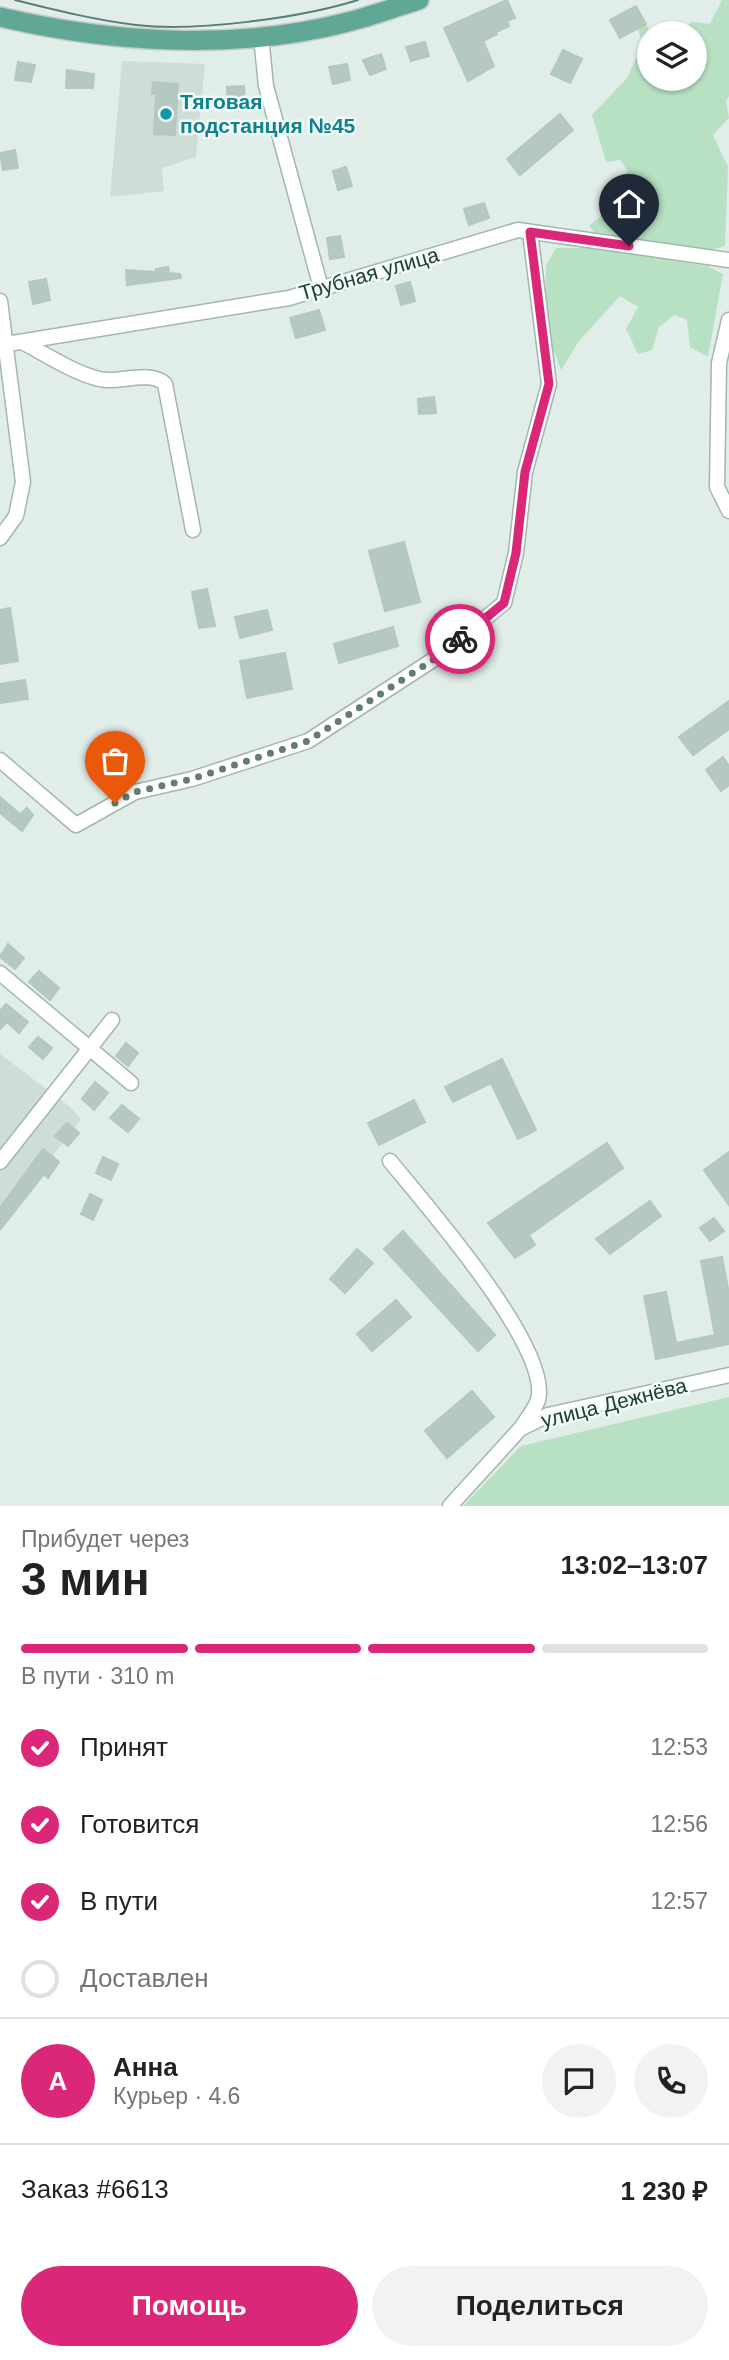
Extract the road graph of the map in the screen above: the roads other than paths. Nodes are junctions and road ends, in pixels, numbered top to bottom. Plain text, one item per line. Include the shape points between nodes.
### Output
1 (419, 0) edge
2 (0, 17) edge
3 (261, 36) junction
4 (530, 232) junction
5 (729, 260) edge
6 (321, 288) junction
7 (0, 301) edge
8 (729, 320) edge
9 (14, 343) junction
10 (729, 511) edge
11 (193, 530) dead end
12 (5, 532) edge
13 (0, 760) edge
14 (0, 973) edge
15 (112, 1020) dead end
16 (88, 1048) junction
17 (131, 1083) dead end
18 (390, 1161) dead end
19 (0, 1162) edge
20 (729, 1375) edge
21 (520, 1429) junction
22 (450, 1506) edge

1 - 3 main road via 346,23
2 - 3 main road via 105,37 192,41
3 - 6 street via 265,86
4 - 5 street, Трубная улица
4 - 6 street, Трубная улица via 518,230
4 - 13 street via 549,384 525,472 516,553 504,603 439,656 308,741 192,779 135,792 76,825
6 - 9 street, Трубная улица via 289,298
7 - 9 street
8 - 10 street via 719,363 717,476
9 - 11 street via 102,380 162,380
9 - 12 street via 23,482 21,501
14 - 16 street
15 - 16 street
16 - 17 street
16 - 19 street
18 - 21 street via 490,1286 536,1367 538,1399
20 - 21 street, улица Дежнёва via 548,1415
21 - 22 street, улица Дежнёва

